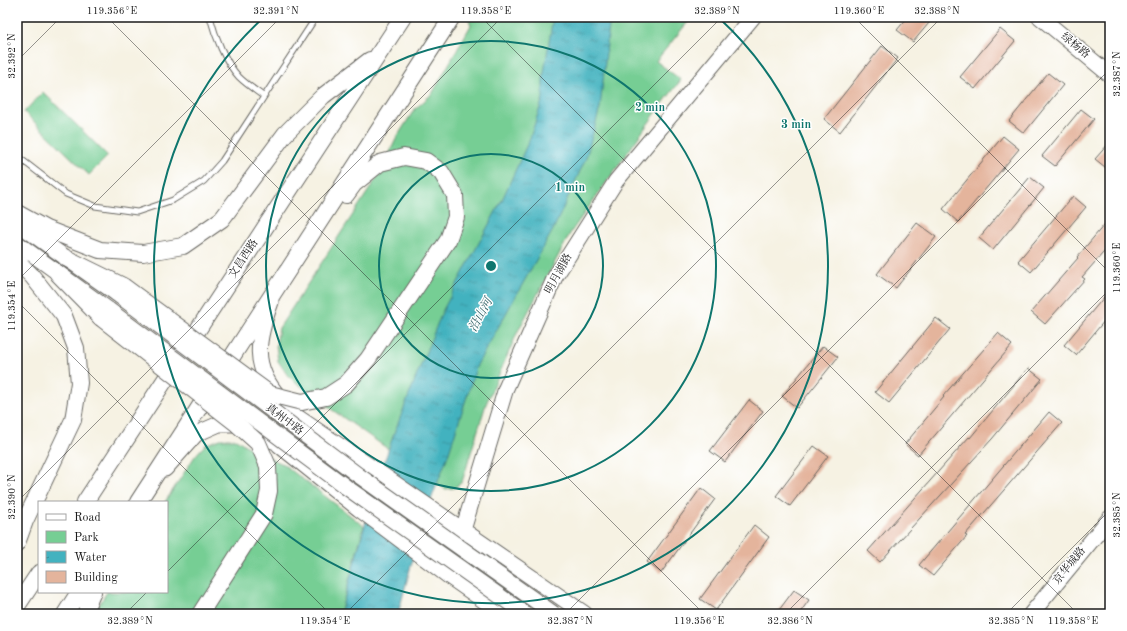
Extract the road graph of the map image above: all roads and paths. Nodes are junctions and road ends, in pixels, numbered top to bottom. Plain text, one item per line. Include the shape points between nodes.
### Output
1 (210, 17) edge
2 (316, 17) edge
3 (403, 17) edge
4 (452, 17) edge
5 (753, 17) edge
6 (1040, 17) edge
7 (379, 53) junction
8 (1110, 75) edge
9 (263, 96) junction
10 (17, 156) edge
11 (17, 213) edge
12 (17, 223) edge
13 (17, 243) edge
14 (300, 252) junction
15 (66, 258) joint
16 (17, 261) edge
17 (58, 274) joint
18 (278, 284) junction
19 (120, 290) junction
20 (105, 314) junction
21 (189, 342) junction
22 (174, 366) junction
23 (224, 368) junction
24 (208, 393) junction
25 (295, 415) junction
26 (273, 441) junction
27 (86, 501) edge
28 (139, 501) edge
29 (139, 501) edge
30 (1110, 518) edge
31 (463, 530) junction
32 (1110, 534) edge
33 (17, 543) edge
34 (38, 574) edge
35 (447, 575) junction
36 (78, 593) edge
37 (93, 593) edge
38 (17, 606) edge
39 (65, 614) edge
40 (87, 614) edge
41 (200, 614) edge
42 (503, 614) edge
43 (525, 614) edge
44 (554, 614) edge
45 (585, 614) edge
46 (1031, 614) edge
47 (1044, 614) edge

1 - 9 lane via 215,33 238,76
2 - 9 lane
3 - 7 main road, 文昌西路
4 - 14 main road
5 - 31 street, 明月湖路 via 616,181 555,277 506,388
6 - 8 street, 绿杨路
7 - 11 main road via 323,96 285,134 222,219 183,246 143,253 100,250 46,229
7 - 21 main road, 文昌西路
9 - 10 lane via 222,161 204,181 173,200 137,212 95,206 66,194
12 - 15 street
13 - 17 street
14 - 18 main road
14 - 19 main road, bridge via 354,184 380,163 404,156 426,161 441,172 455,195 456,217 448,240 368,359 346,384 326,397 302,402 270,394
15 - 19 main road
16 - 33 main road via 64,316 76,348 79,383 73,420
17 - 20 main road
18 - 23 main road
18 - 25 street via 265,318 258,349 261,368 270,388
19 - 44 street, 真州中路, bridge via 358,475
20 - 41 main road, bridge via 258,443 268,466 269,491 264,514
20 - 43 street, 真州中路, bridge
21 - 22 main road, 文昌西路
21 - 23 street, 真州中路
22 - 24 street, 真州中路
22 - 27 main road, 文昌西路
23 - 24 main road
23 - 25 street, 真州中路
24 - 26 street, 真州中路
24 - 28 main road
25 - 31 street, 真州中路
26 - 29 street via 242,424 219,424 196,434
26 - 35 street, 真州中路 via 358,509
30 - 46 street, 京华城路
31 - 35 street, 明月湖路
31 - 45 street, 真州中路
32 - 47 street, 京华城路
34 - 38 main road
35 - 42 street, 真州中路
36 - 39 main road
37 - 40 main road via 87,605

